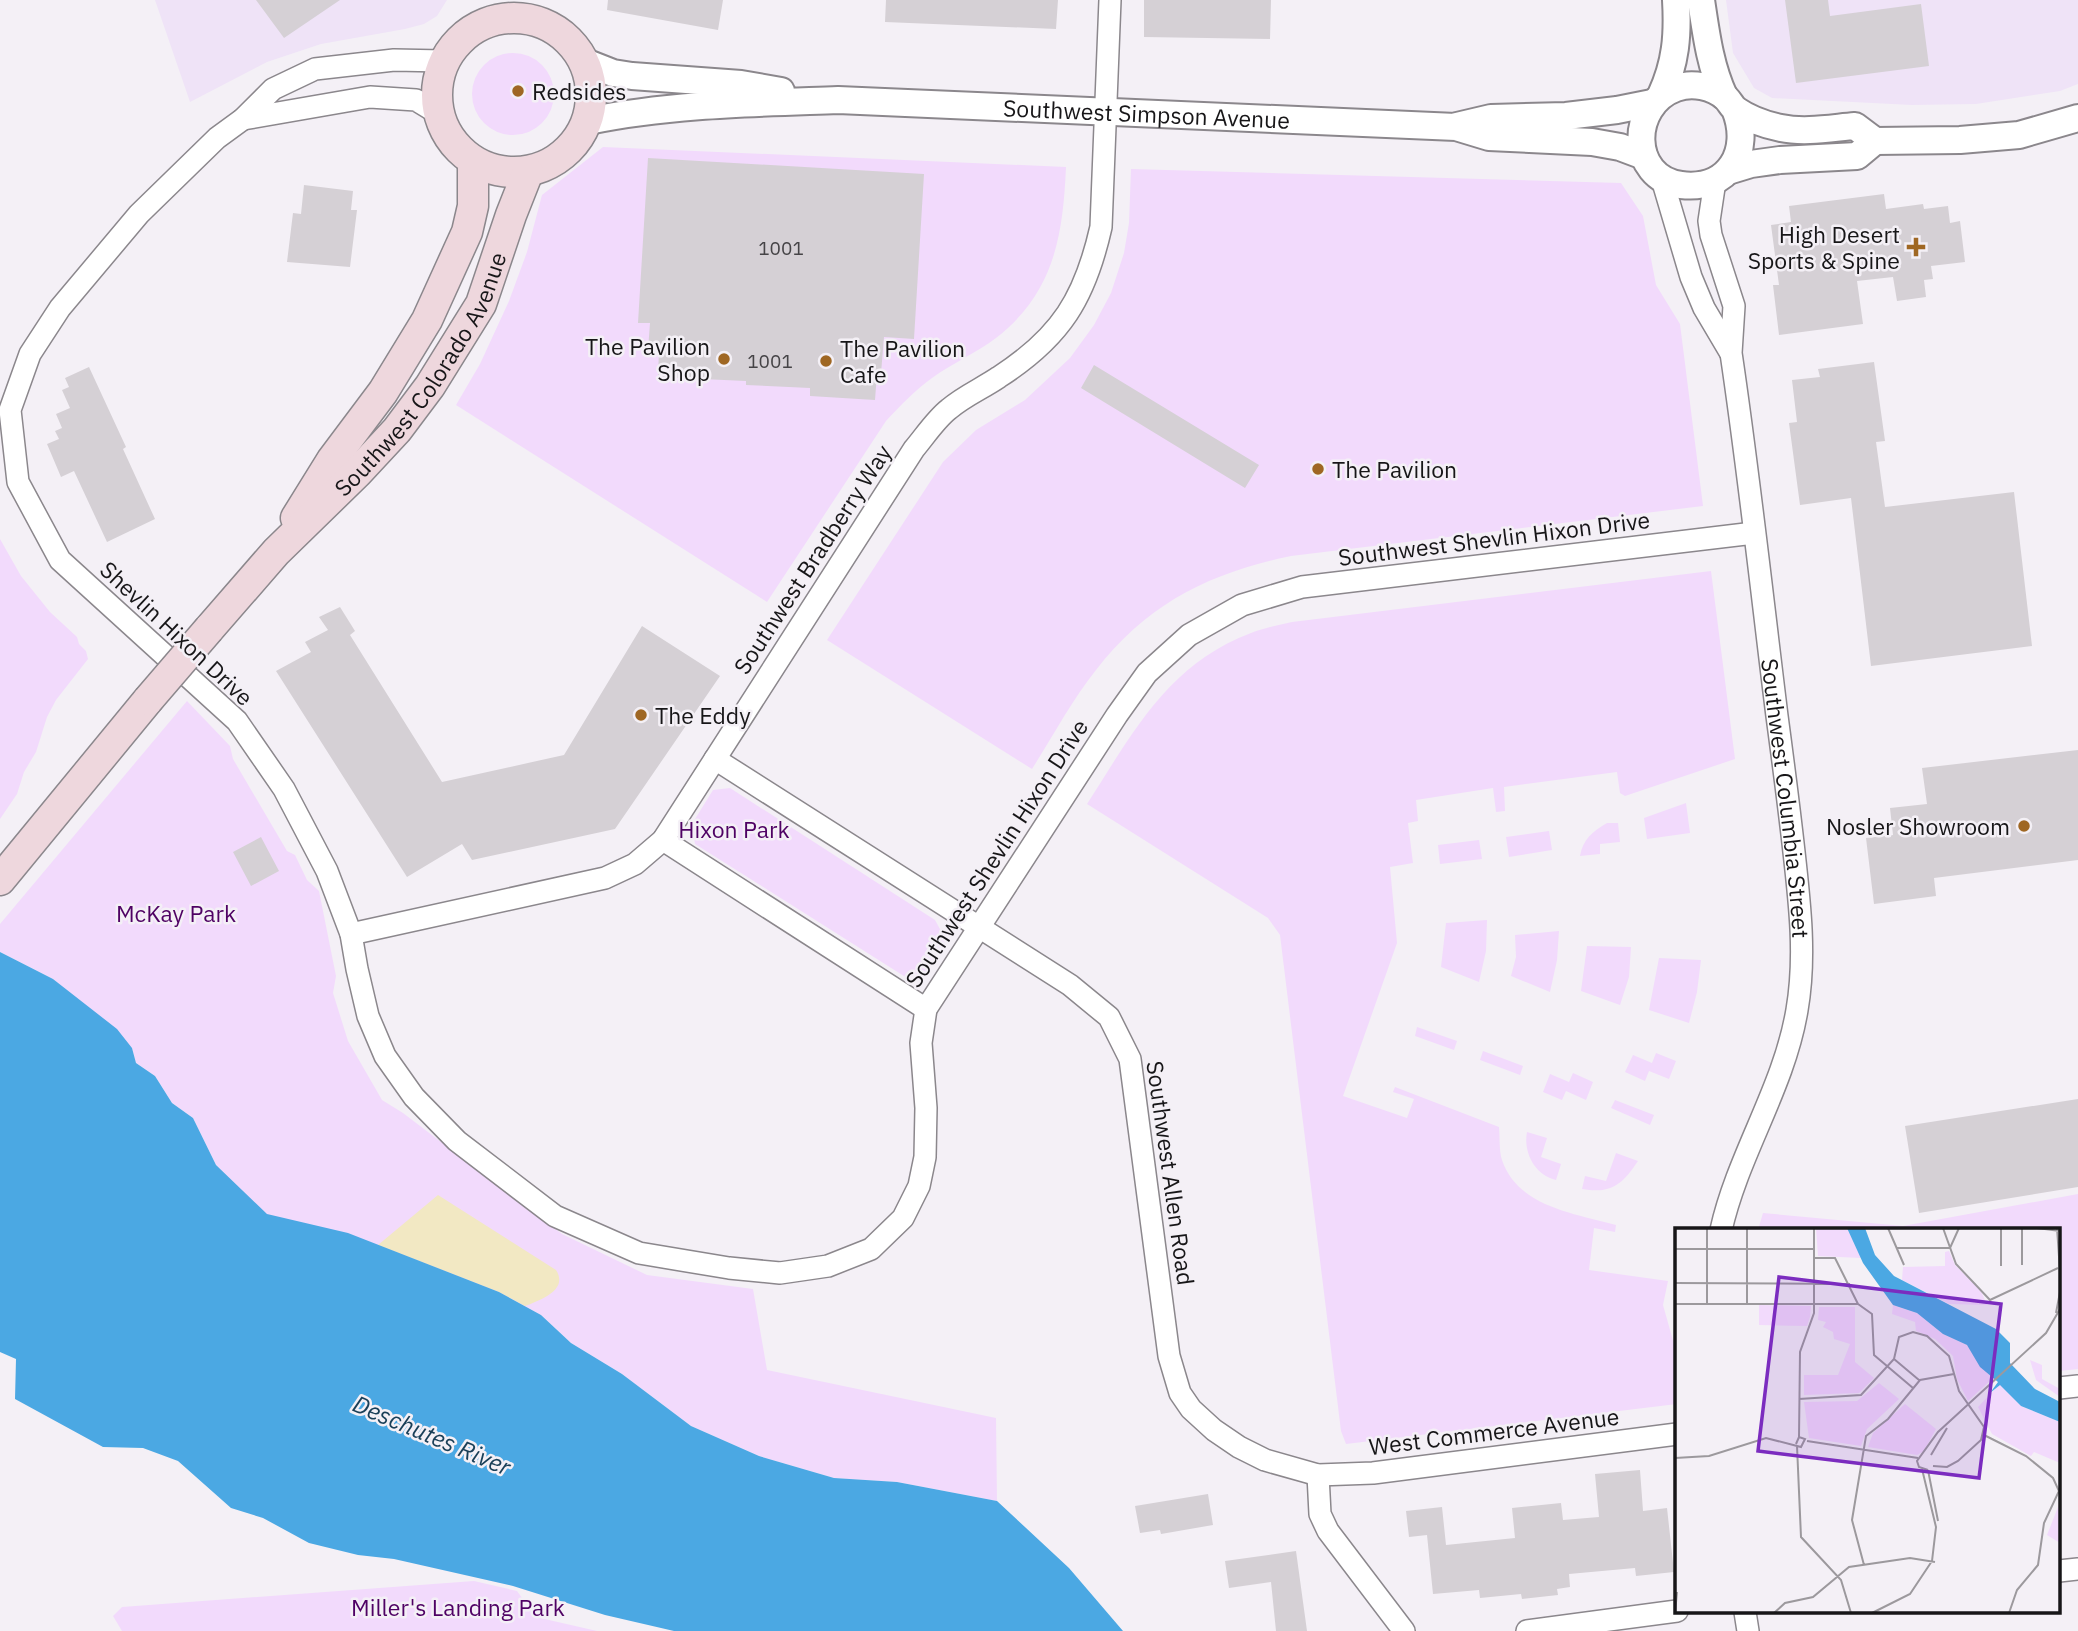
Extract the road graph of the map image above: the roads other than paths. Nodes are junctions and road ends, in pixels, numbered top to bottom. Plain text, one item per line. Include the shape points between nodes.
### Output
1 (1110, 0) edge
2 (1676, 0) edge
3 (1701, 0) edge
4 (533, 11) edge
5 (482, 12) edge
6 (444, 61) junction
7 (584, 62) junction
8 (1656, 99) junction
9 (838, 100) junction
10 (1730, 103) junction
11 (1105, 112) junction
12 (439, 114) junction
13 (2078, 118) edge
14 (243, 119) junction
15 (588, 121) junction
16 (1456, 127) junction
17 (1875, 141) junction
18 (1644, 156) junction
19 (473, 161) junction
20 (528, 172) junction
21 (1721, 176) junction
22 (1662, 180) junction
23 (1731, 354) junction
24 (5, 408) edge
25 (1754, 533) junction
26 (276, 552) junction
27 (715, 759) junction
28 (663, 840) junction
29 (0, 880) edge
30 (979, 928) junction
31 (351, 934) junction
32 (926, 1009) junction
33 (1722, 1228) edge
34 (2078, 1386) edge
35 (2060, 1388) edge
36 (1675, 1434) edge
37 (1318, 1475) junction
38 (2078, 1569) edge
39 (2060, 1571) edge
40 (1675, 1611) edge
41 (1404, 1631) edge
42 (1527, 1631) edge

1 - 11 street, Southwest Bradberry Way
2 - 8 street via 1675,57
3 - 10 street via 1715,78
4 - 5 main road via 509,18
4 - 7 main road via 565,37
5 - 6 main road
6 - 12 main road via 437,87
6 - 14 street via 394,60 315,69 273,89
7 - 9 street, Southwest Simpson Avenue via 622,75 741,84
7 - 15 main road via 592,91
8 - 10 street via 1677,87 1694,85 1710,88
8 - 16 street, Southwest Simpson Avenue via 1617,110 1491,118
8 - 18 street via 1643,121
9 - 11 street, Southwest Simpson Avenue
9 - 15 street, Southwest Simpson Avenue via 633,112
10 - 17 street via 1756,121 1780,128 1855,126
10 - 21 street via 1741,124 1742,141 1738,157
11 - 16 street, Southwest Simpson Avenue
11 - 27 street, Southwest Bradberry Way via 1101,227 1093,263 1073,307 1037,351 948,409 914,449
12 - 14 street via 416,100 370,97
12 - 19 main road via 452,141
13 - 17 street via 2019,135
14 - 24 street via 217,138 139,215 60,308 30,354
15 - 20 main road via 574,145 554,162
16 - 18 street, Southwest Simpson Avenue via 1489,137 1620,146
17 - 21 street via 1857,156 1751,164
18 - 22 street
19 - 20 main road via 499,172
19 - 26 main road, Southwest Colorado Avenue via 467,232 427,320 383,392 331,460
20 - 26 main road, Southwest Colorado Avenue via 481,304 429,386 357,473
21 - 22 street via 1698,186
21 - 23 street, Southwest Columbia Street via 1709,221 1734,306
22 - 23 street, Southwest Columbia Street via 1691,277
23 - 25 street, Southwest Columbia Street
24 - 31 street, Shevlin Hixon Drive via 18,482 60,560 237,721 284,789 327,871
25 - 30 street, Southwest Shevlin Hixon Drive via 1302,587 1242,605 1189,635 1147,673
25 - 33 street, Southwest Columbia Street via 1801,916 1802,963 1787,1052
26 - 29 main road, Southwest Colorado Avenue, bridge
27 - 28 street, Southwest Bradberry Way
27 - 30 street, Southwest Allen Road
28 - 31 street, Southwest Bradberry Way via 635,864 605,878
28 - 32 street
30 - 32 street, Southwest Shevlin Hixon Drive
30 - 37 street, Southwest Allen Road via 1070,985 1109,1017 1130,1059 1169,1356 1180,1393 1191,1409 1239,1447 1265,1460
31 - 32 street, Southwest Shevlin Hixon Drive via 368,1016 385,1056 414,1097 457,1141 555,1216 639,1253 729,1268 780,1273 828,1266 871,1249 903,1218 919,1186 925,1157 921,1043
34 - 35 street
36 - 37 street, West Commerce Avenue via 1373,1473
37 - 41 street via 1320,1514 1328,1531
38 - 39 street
40 - 42 street

